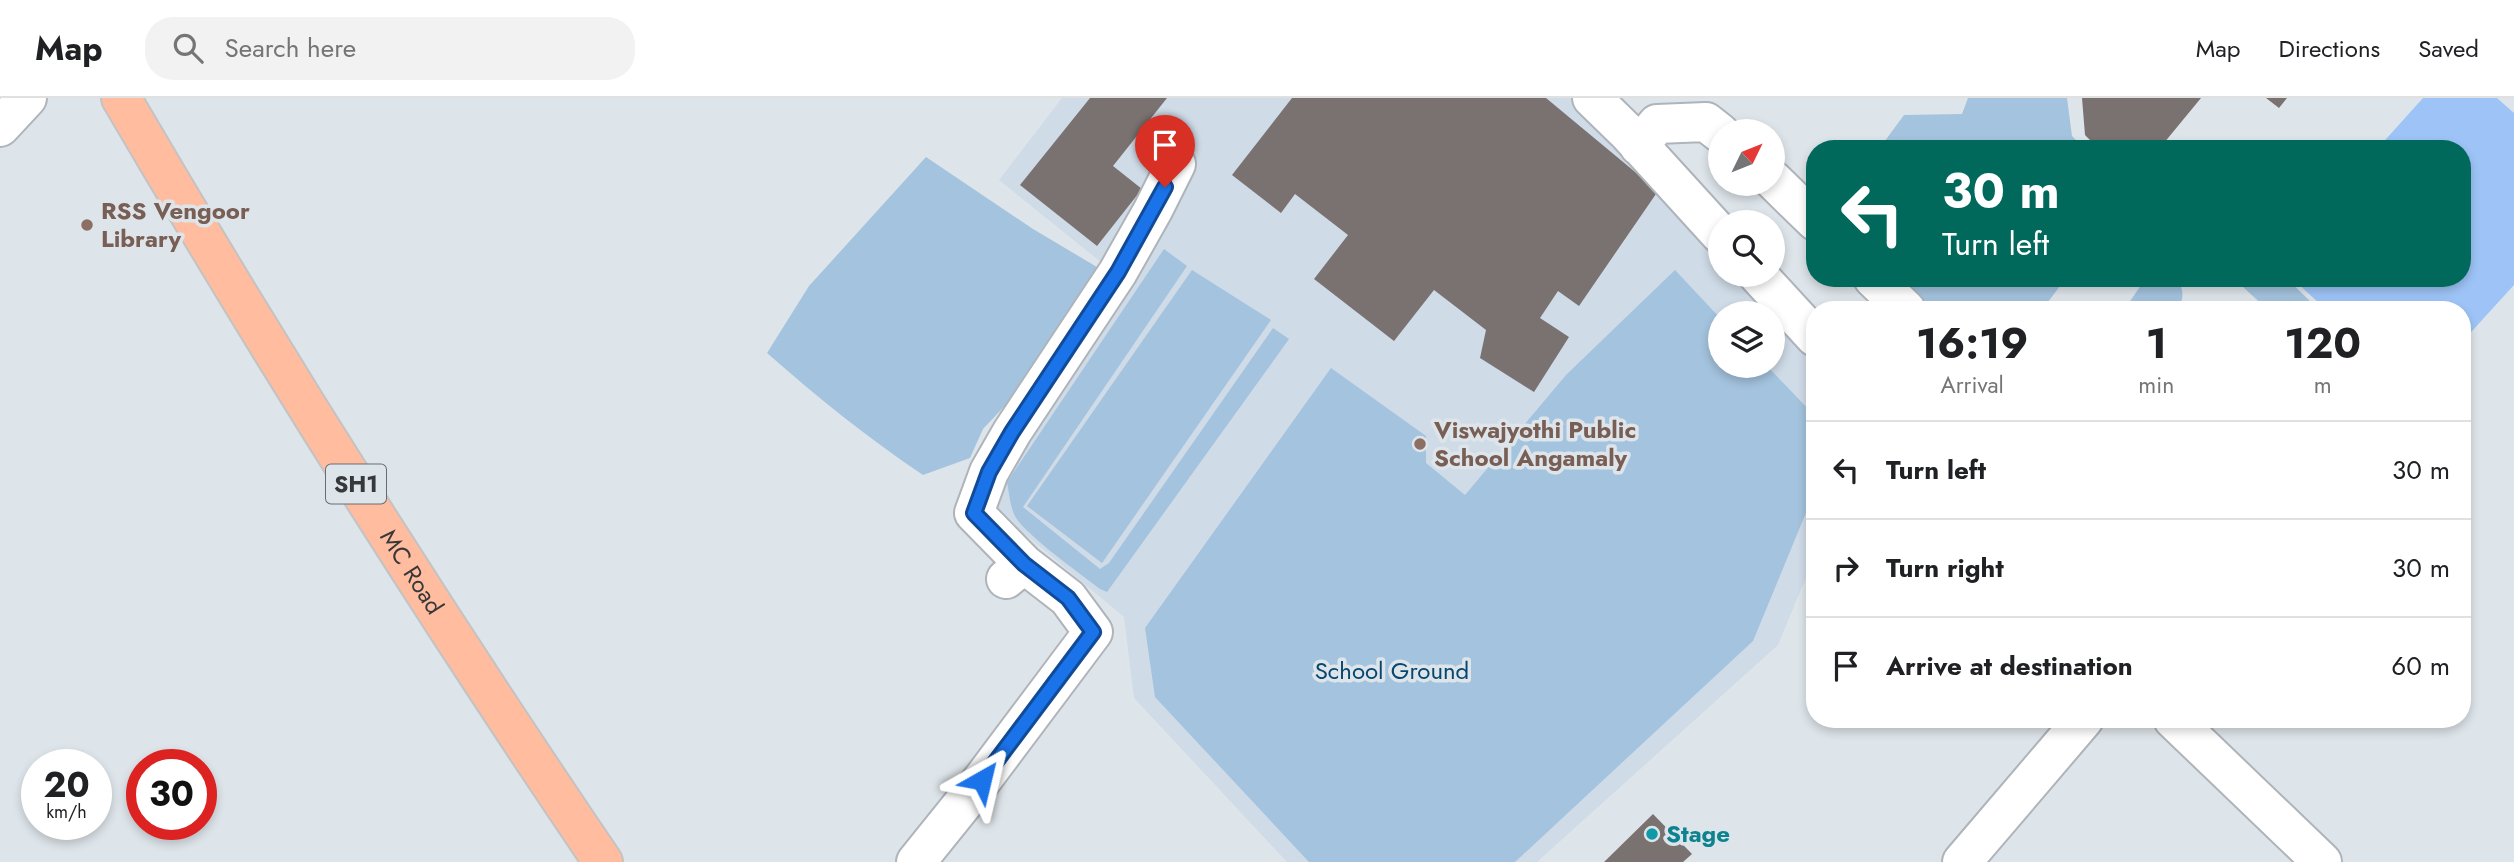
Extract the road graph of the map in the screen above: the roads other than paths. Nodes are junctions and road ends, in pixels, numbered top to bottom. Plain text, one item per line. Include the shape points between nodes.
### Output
1 (27, 98) edge
2 (121, 98) edge
3 (1592, 98) edge
4 (1708, 124) edge
5 (0, 127) edge
6 (1639, 146) junction
7 (1176, 164) dead end
8 (1785, 192) edge
9 (1806, 212) edge
10 (1708, 221) edge
11 (1769, 287) edge
12 (1882, 287) edge
13 (1897, 301) edge
14 (1806, 327) edge
15 (2076, 728) edge
16 (2182, 728) edge
17 (603, 862) edge
18 (916, 862) edge
19 (1962, 862) edge
20 (2322, 862) edge

1 - 5 street
2 - 17 main road, MC Road / SH1 via 350,473 494,701
3 - 6 street
4 - 6 street via 1657,124
6 - 10 street
7 - 18 street via 1118,272 1012,432 989,472 974,513 1015,572 1068,598 1093,632
8 - 9 street
11 - 14 street
12 - 13 street
15 - 19 street
16 - 20 street

